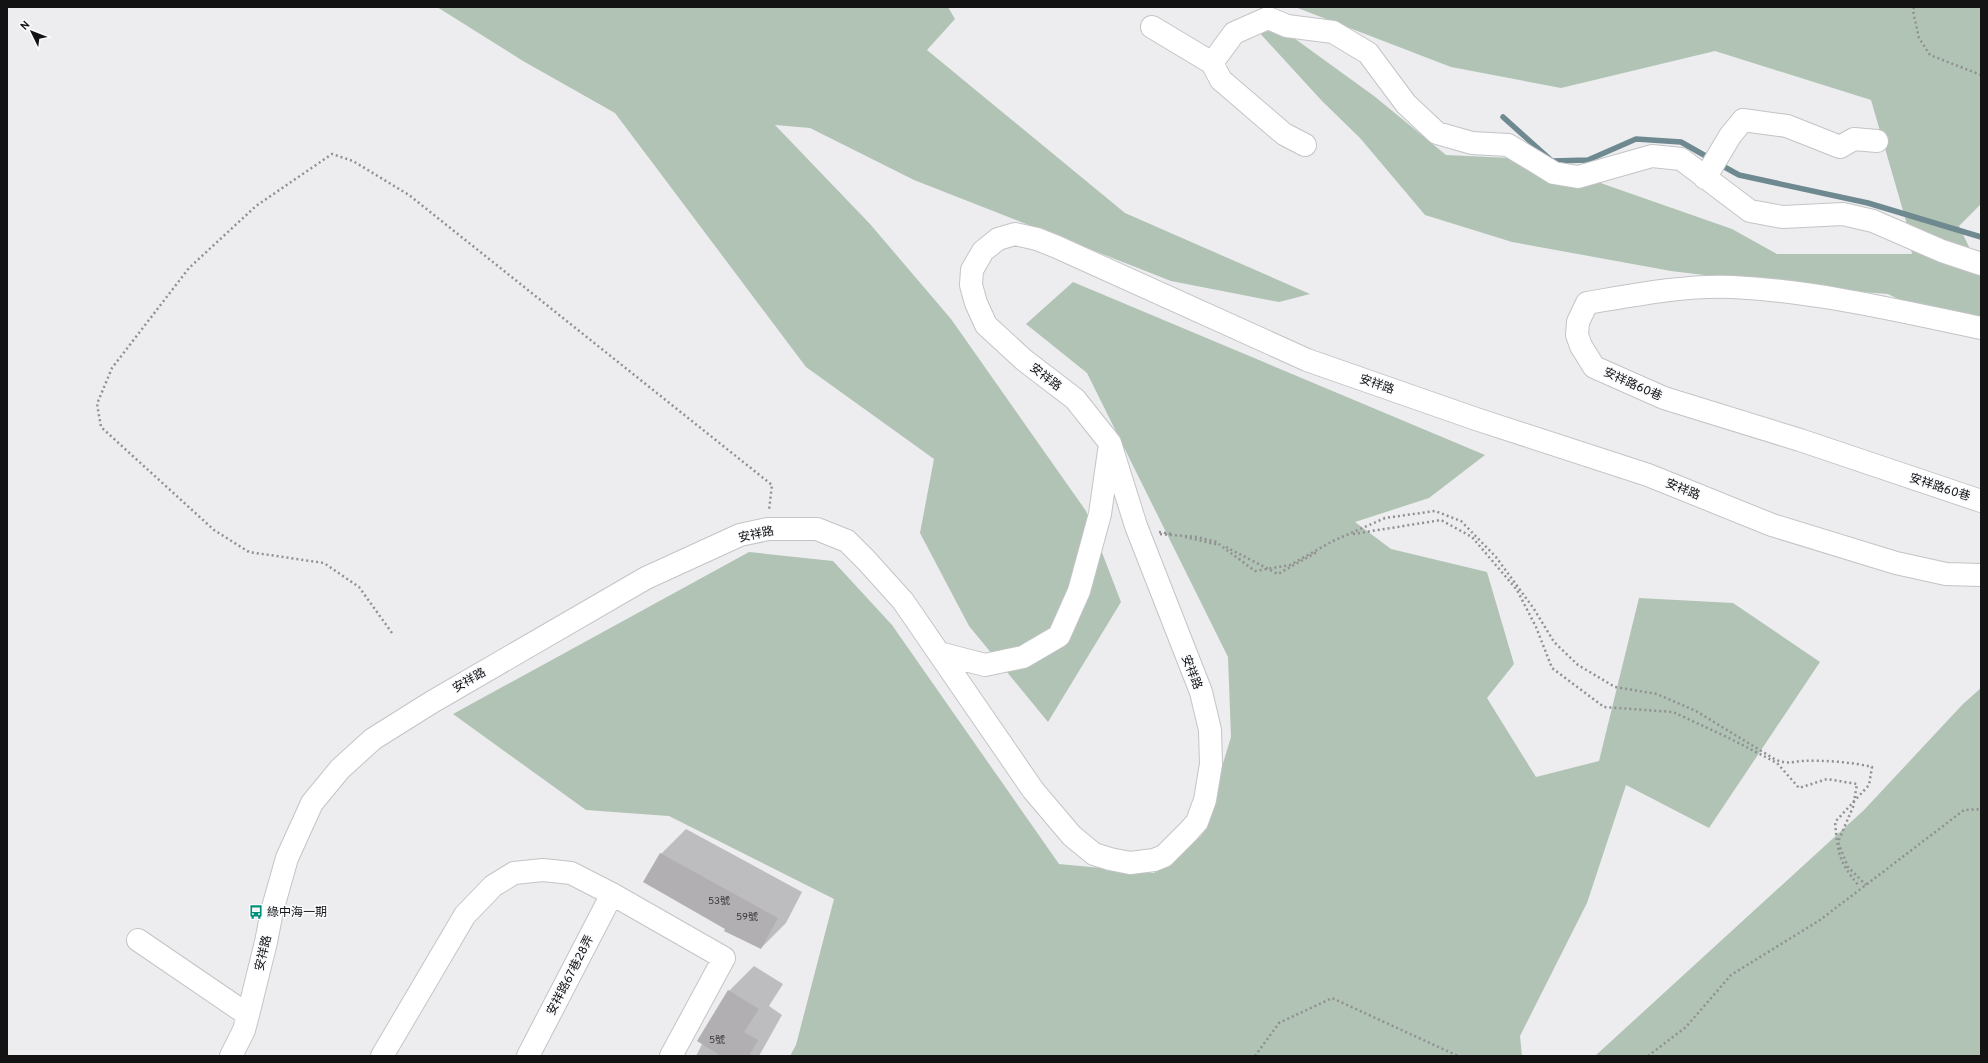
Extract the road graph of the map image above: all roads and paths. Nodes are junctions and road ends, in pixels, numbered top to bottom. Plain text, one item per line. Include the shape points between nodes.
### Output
1 (1914, 7) edge
2 (1260, 13) edge
3 (1152, 27) dead end
4 (1212, 63) junction
5 (1981, 75) edge
6 (1877, 141) dead end
7 (1305, 145) dead end
8 (1705, 178) junction
9 (1981, 264) edge
10 (1981, 328) edge
11 (1110, 444) junction
12 (1981, 501) edge
13 (1136, 526) junction
14 (768, 528) junction
15 (1157, 534) dead end
16 (1981, 575) edge
17 (392, 633) dead end
18 (939, 654) junction
19 (1981, 809) edge
20 (1866, 885) junction
21 (1859, 886) dead end
22 (612, 894) junction
23 (138, 940) dead end
24 (248, 1015) junction
25 (232, 1056) edge
26 (382, 1056) edge
27 (528, 1056) edge
28 (671, 1056) edge
29 (1255, 1056) edge
30 (1458, 1056) edge
31 (1648, 1056) edge

1 - 5 path via 1918,38 1930,55
2 - 4 street via 1234,33
2 - 8 street via 1287,26 1333,32 1368,53 1406,104 1437,133 1472,144 1508,145 1554,173 1578,177 1652,156 1681,159
3 - 4 street
4 - 7 street via 1221,80 1284,134
6 - 8 street via 1854,140 1840,147 1787,126 1743,120 1730,136
8 - 9 street via 1750,211 1783,217 1843,214 1873,221 1942,251
10 - 12 street, 安祥路60巷 via 1848,300 1731,287 1646,293 1587,303 1578,322 1577,335 1580,346 1594,367 1664,398 1800,440
11 - 13 street, 安祥路
11 - 16 street, 安祥路 via 1075,399 1024,360 986,325 971,285 972,270 983,252 998,239 1015,234 1037,239 1307,360 1648,475 1772,525 1896,563 1946,574
11 - 18 street via 1098,522 1079,591 1059,636 1023,657 985,665
13 - 18 street, 安祥路 via 1200,692 1210,730 1211,764 1205,800 1197,822 1164,856 1130,863 1110,859 1094,854 1072,836 1033,790
13 - 20 path via 1224,546 1278,574 1343,535 1441,520 1472,538 1517,590 1536,627 1552,668 1604,707 1673,712 1777,763 1799,788 1827,779 1857,784 1853,807 1838,842 1848,867
14 - 17 path via 772,485 409,195 353,161 332,154 256,206 189,268 112,368 97,404 100,427 214,530 249,552 324,563 359,587
14 - 18 street, 安祥路 via 817,529 847,541 903,601
14 - 24 street, 安祥路 via 740,535 633,586 432,702 373,739 340,768 312,804 287,858
15 - 21 path via 1197,536 1216,542 1255,571 1290,565 1332,541 1385,518 1435,511 1461,521 1496,557 1520,587 1554,642 1578,665 1615,687 1657,694 1696,711 1776,760 1789,764 1803,761 1856,763 1872,767 1869,785 1835,822 1838,855
19 - 20 path via 1964,810
20 - 31 path via 1820,920 1731,975 1686,1026
22 - 26 street via 571,873 543,870 514,873 493,886 465,915
22 - 27 street, 安祥路67巷28弄
22 - 28 street via 724,958
23 - 24 street
24 - 25 street, 安祥路
29 - 30 path via 1279,1023 1332,998

